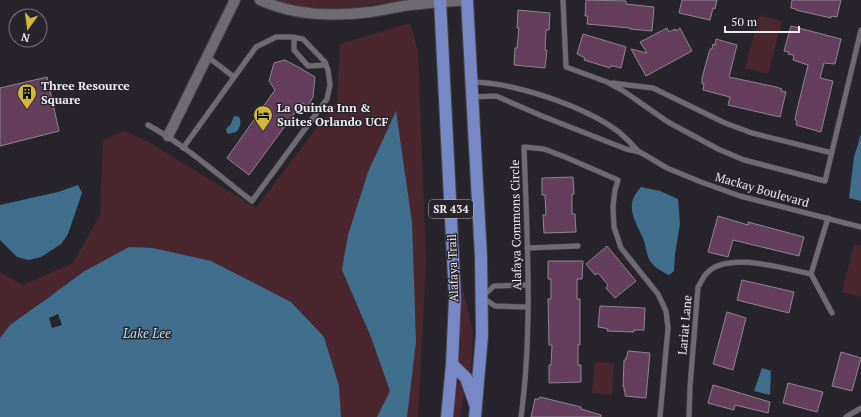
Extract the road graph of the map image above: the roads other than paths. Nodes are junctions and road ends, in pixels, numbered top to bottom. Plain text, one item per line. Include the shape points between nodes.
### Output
1 (235, 0) edge
2 (260, 0) edge
3 (467, 0) edge
4 (472, 0) edge
5 (563, 0) edge
6 (440, 2) edge
7 (861, 30) edge
8 (294, 37) junction
9 (208, 57) junction
10 (326, 65) junction
11 (234, 77) junction
12 (472, 82) junction
13 (607, 82) junction
14 (472, 97) junction
15 (148, 125) dead end
16 (168, 136) junction
17 (183, 148) junction
18 (640, 152) junction
19 (832, 153) junction
20 (828, 218) junction
21 (861, 227) edge
22 (578, 246) dead end
23 (527, 248) junction
24 (811, 274) junction
25 (528, 285) junction
26 (482, 297) junction
27 (527, 307) junction
28 (832, 313) dead end
29 (452, 364) junction
30 (861, 408) edge
31 (476, 413) edge
32 (447, 417) edge
33 (521, 417) edge
34 (660, 417) edge
35 (690, 417) edge
36 (846, 417) edge

1 - 9 street
2 - 6 street via 305,14 327,16
3 - 4 lane
3 - 6 street
3 - 12 main road, SR 434
5 - 13 lane via 566,67
6 - 29 main road, Alafaya Trail / SR 434 via 454,261
7 - 19 lane
8 - 10 lane via 303,39
8 - 10 lane via 294,50 308,66
8 - 11 lane via 276,37 256,47
9 - 11 lane
9 - 16 street
10 - 17 lane via 330,85 327,99 252,201
11 - 17 lane
12 - 14 main road, SR 434
12 - 18 lane, Mackay Boulevard via 520,90 582,111 600,119 620,133
13 - 19 lane via 654,88 752,133
13 - 19 lane via 668,122 744,160 825,181
14 - 18 lane, Mackay Boulevard via 496,96 626,149
14 - 26 main road, SR 434
15 - 16 lane
16 - 17 lane
18 - 20 lane, Mackay Boulevard via 667,168 740,196
20 - 21 lane, Mackay Boulevard
20 - 24 lane
22 - 23 lane
23 - 25 lane, Alafaya Commons Circle
23 - 34 lane, Alafaya Commons Circle via 524,147 565,157 618,180 613,207 614,227 621,248 658,294 666,311 668,328
24 - 28 lane
24 - 35 lane, Lariat Lane via 745,261 717,265 706,273 698,288
25 - 26 lane via 494,286
25 - 27 lane, Alafaya Commons Circle
26 - 27 lane via 495,306
26 - 31 main road, SR 434
27 - 33 lane, Alafaya Commons Circle via 525,385
29 - 31 main road via 466,378
29 - 32 main road, Alafaya Trail / SR 434
30 - 36 lane

